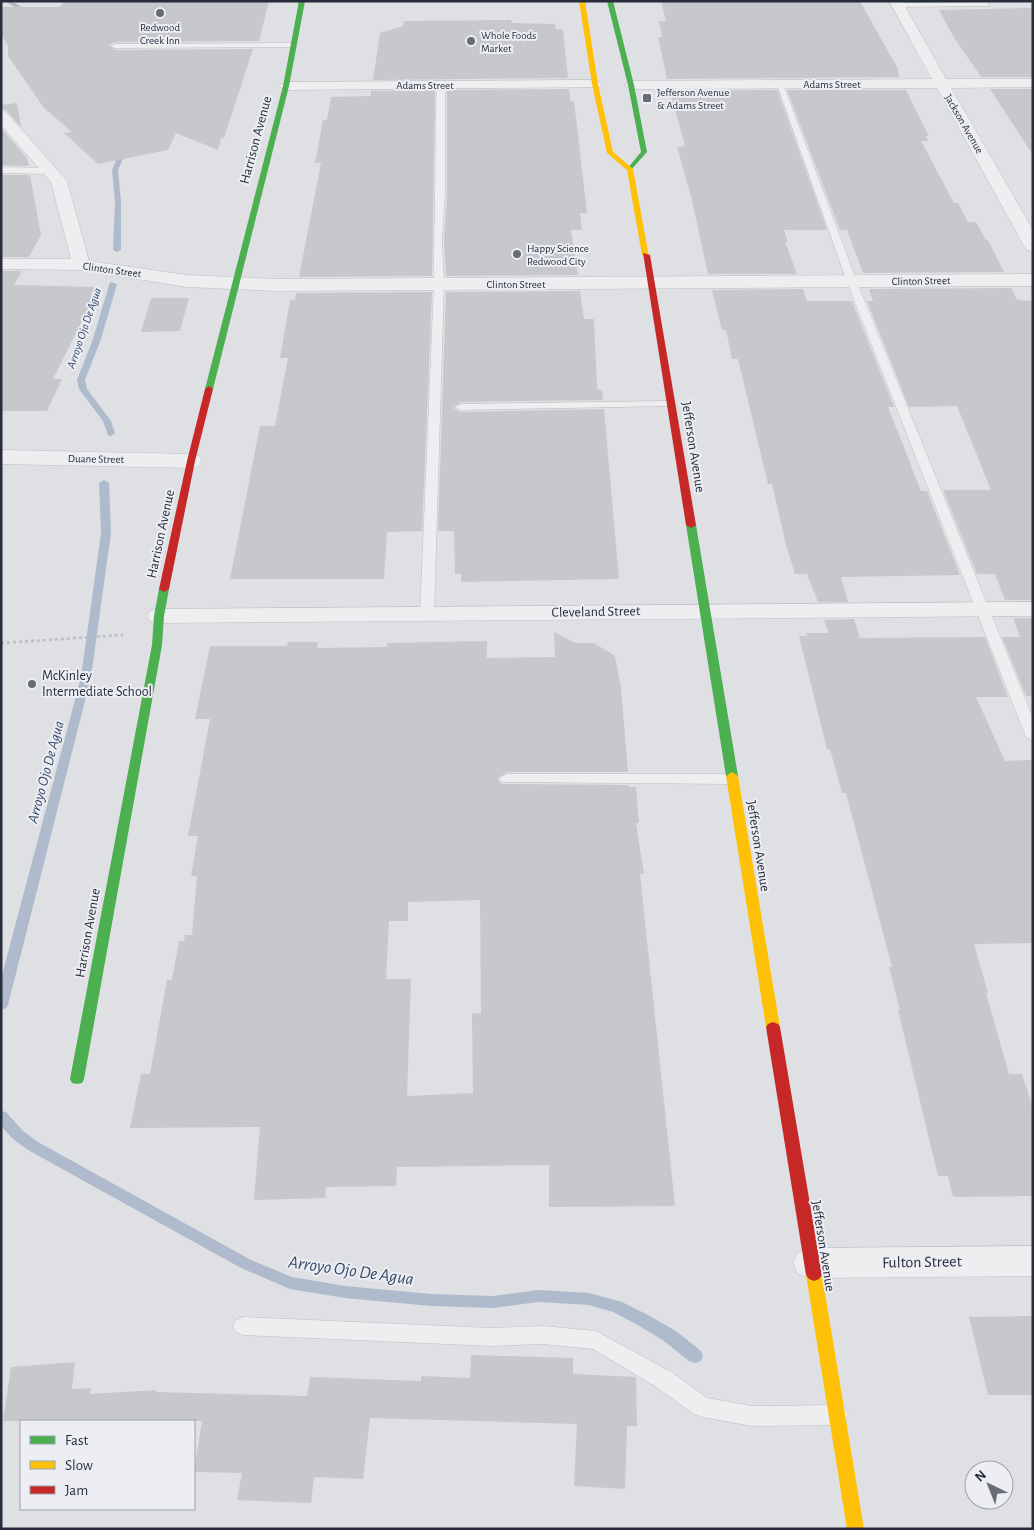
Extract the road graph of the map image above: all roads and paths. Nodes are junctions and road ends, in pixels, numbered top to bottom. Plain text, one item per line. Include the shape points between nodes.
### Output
1 (302, 1) edge
2 (582, 1) edge
3 (610, 1) edge
4 (896, 3) edge
5 (987, 4) dead end
6 (115, 46) dead end
7 (293, 46) junction
8 (624, 54) junction
9 (611, 64) dead end
10 (602, 83) junction
11 (941, 83) junction
12 (1033, 83) edge
13 (779, 84) junction
14 (441, 85) junction
15 (286, 86) junction
16 (626, 90) junction
17 (1, 114) edge
18 (7, 130) edge
19 (630, 169) junction
20 (1, 170) edge
21 (50, 171) junction
22 (1033, 246) edge
23 (1, 264) edge
24 (81, 265) junction
25 (1033, 280) edge
26 (852, 282) junction
27 (234, 284) junction
28 (438, 284) junction
29 (651, 284) junction
30 (670, 404) junction
31 (461, 407) dead end
32 (1, 457) edge
33 (191, 460) junction
34 (1033, 609) edge
35 (705, 610) junction
36 (983, 610) junction
37 (427, 615) junction
38 (159, 616) junction
39 (123, 635) dead end
40 (1, 643) edge
41 (1033, 737) edge
42 (507, 779) dead end
43 (732, 779) junction
44 (77, 1079) dead end
45 (1033, 1261) edge
46 (811, 1263) junction
47 (243, 1326) dead end
48 (837, 1415) junction
49 (856, 1529) edge

1 - 7 main road, Harrison Avenue
2 - 10 main road
3 - 8 main road
4 - 5 lane
4 - 11 street, Jackson Avenue
6 - 7 lane
7 - 15 main road, Harrison Avenue
8 - 9 main road
8 - 16 main road
10 - 14 street, Adams Street
10 - 19 main road via 610,153
11 - 12 street, Adams Street
11 - 13 street, Adams Street
11 - 22 street, Jackson Avenue
13 - 16 street, Adams Street
13 - 26 lane
14 - 15 street, Adams Street
14 - 28 lane
15 - 27 main road, Harrison Avenue
16 - 19 main road via 634,104 644,152
17 - 18 street
18 - 21 street
19 - 29 main road, Jefferson Avenue
20 - 21 lane
21 - 24 street via 59,181
23 - 24 street, Clinton Street
24 - 27 street, Clinton Street via 187,281
25 - 26 street, Clinton Street
26 - 29 street, Clinton Street
26 - 36 lane
27 - 28 street, Clinton Street
27 - 33 main road, Harrison Avenue
28 - 29 street, Clinton Street
28 - 37 lane
29 - 30 main road, Jefferson Avenue
30 - 31 lane
30 - 35 main road, Jefferson Avenue
32 - 33 street, Duane Street
33 - 38 main road, Harrison Avenue
34 - 36 street, Cleveland Street
35 - 36 street, Cleveland Street
35 - 37 street, Cleveland Street
35 - 43 main road, Jefferson Avenue
36 - 41 lane
37 - 38 street, Cleveland Street
38 - 44 main road, Harrison Avenue via 157,645
39 - 40 path
42 - 43 lane
43 - 46 main road, Jefferson Avenue
45 - 46 street, Fulton Street
46 - 48 main road, Jefferson Avenue
47 - 48 lane via 492,1337 543,1335 596,1340 663,1379 702,1407 752,1416
48 - 49 main road, Jefferson Avenue

